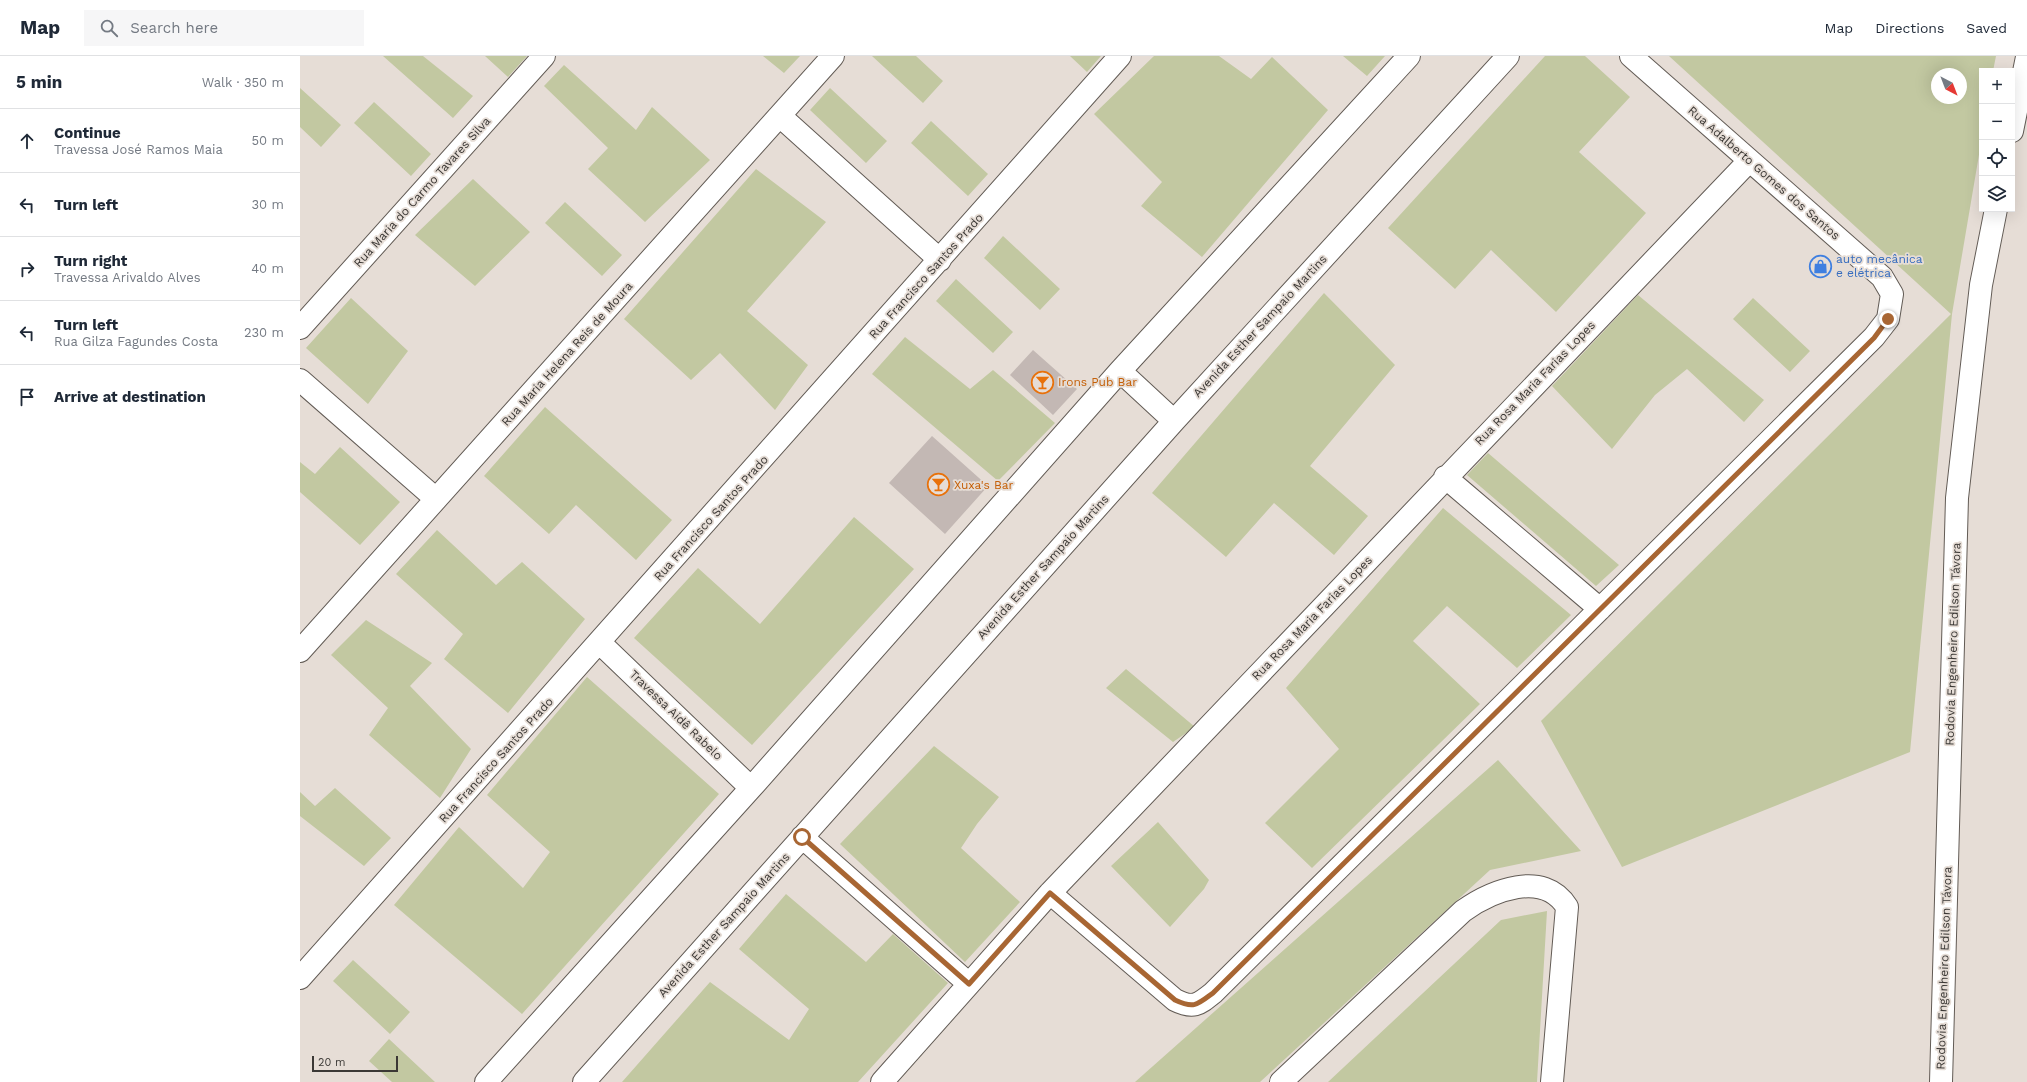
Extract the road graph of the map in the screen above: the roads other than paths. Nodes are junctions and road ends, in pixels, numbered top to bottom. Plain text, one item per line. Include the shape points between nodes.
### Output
1 (544, 56) edge
2 (833, 56) edge
3 (1120, 56) edge
4 (1409, 56) edge
5 (1508, 56) edge
6 (1631, 56) edge
7 (2027, 57) edge
8 (780, 116) junction
9 (2015, 116) edge
10 (1749, 161) junction
11 (1995, 212) edge
12 (940, 260) junction
13 (300, 328) edge
14 (1120, 371) junction
15 (300, 380) edge
16 (1174, 421) junction
17 (1445, 477) junction
18 (436, 499) junction
19 (1600, 609) junction
20 (600, 643) junction
21 (300, 651) edge
22 (751, 788) junction
23 (802, 837) junction
24 (1050, 893) junction
25 (300, 978) edge
26 (969, 984) junction
27 (486, 1082) edge
28 (584, 1082) edge
29 (882, 1082) edge
30 (1281, 1082) edge
31 (1552, 1082) edge
32 (1941, 1082) edge

1 - 13 street, Rua Maria do Carmo Tavares Silva
2 - 8 street, Rua Maria Helena Reis de Moura
3 - 12 street, Rua Francisco Santos Prado
4 - 14 street
5 - 16 street, Avenida Esther Sampaio Martins
6 - 10 street, Rua Adalberto Gomes dos Santos
7 - 9 street
8 - 12 street
8 - 18 street, Rua Maria Helena Reis de Moura
10 - 17 street, Rua Rosa Maria Farias Lopes
10 - 19 street, Rua Adalberto Gomes dos Santos via 1882,277 1892,294 1888,319 1874,338
11 - 32 street, Rodovia Engenheiro Edilson Távora via 1981,285 1957,498
12 - 20 street, Rua Francisco Santos Prado
14 - 16 street
14 - 22 street
15 - 18 street
16 - 23 street, Avenida Esther Sampaio Martins
17 - 19 street
17 - 24 street, Rua Rosa Maria Farias Lopes
18 - 21 street, Rua Maria Helena Reis de Moura
19 - 24 street via 1200,1003 1188,1006 1175,1000
20 - 22 street, Travessa Aidê Rabelo
20 - 25 street, Rua Francisco Santos Prado
22 - 27 street
23 - 26 street
23 - 28 street, Avenida Esther Sampaio Martins
24 - 26 street, Rua Rosa Maria Farias Lopes
26 - 29 street, Rua Rosa Maria Farias Lopes
30 - 31 street via 1463,911 1495,892 1531,887 1549,889 1562,898 1567,907

